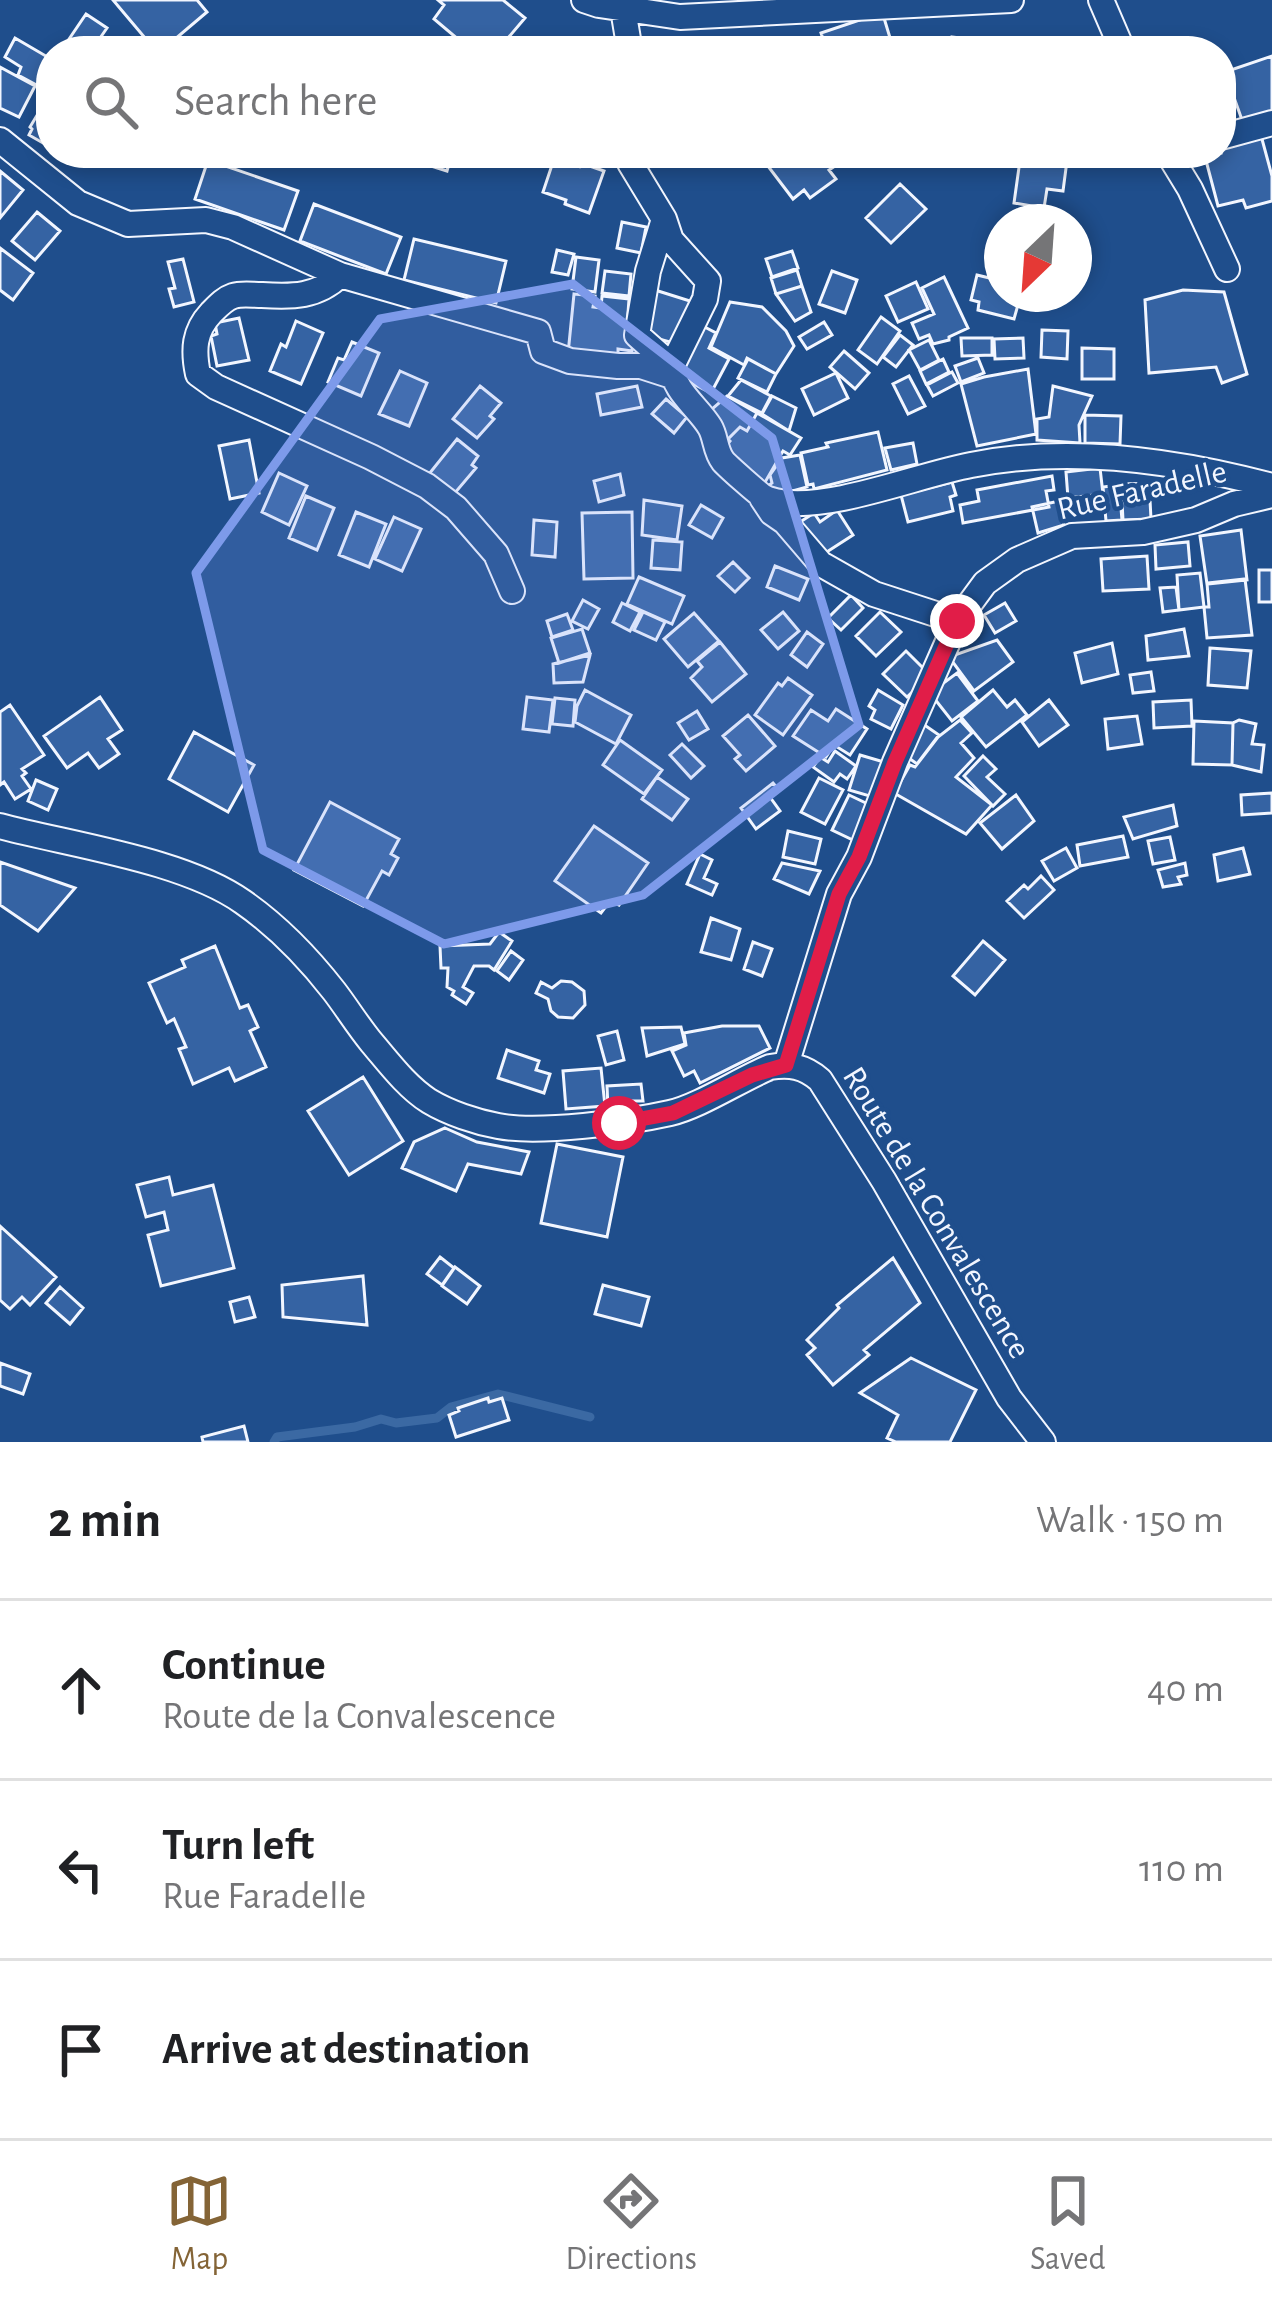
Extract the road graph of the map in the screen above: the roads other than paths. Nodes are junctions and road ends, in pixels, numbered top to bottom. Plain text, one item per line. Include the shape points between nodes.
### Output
1 (1011, 0) edge
2 (1101, 0) edge
3 (602, 3) edge
4 (756, 8) edge
5 (621, 36) edge
6 (1117, 36) edge
7 (1272, 123) edge
8 (1236, 133) edge
9 (0, 140) edge
10 (633, 168) edge
11 (1180, 168) edge
12 (664, 219) junction
13 (1227, 269) dead end
14 (340, 275) junction
15 (672, 371) junction
16 (1272, 490) edge
17 (760, 496) junction
18 (512, 591) dead end
19 (957, 621) junction
20 (0, 826) edge
21 (786, 1065) junction
22 (1043, 1442) edge

1 - 4 street
2 - 6 street
3 - 4 street via 680,17
3 - 5 street
7 - 8 street
9 - 14 street via 78,203 128,224 206,220
10 - 12 street
11 - 13 street
12 - 15 street via 637,335
12 - 15 street via 670,240 708,281
14 - 15 street via 538,332 543,351 570,361
14 - 18 street via 314,293 224,300 197,333 198,374 428,487 496,554
15 - 17 street via 713,431 724,464
16 - 17 street via 1135,458 1023,457 819,500
16 - 19 street, Rue Faradelle via 1196,520 1072,536 1001,570
17 - 19 street via 821,564 874,594
19 - 21 street, Rue Faradelle via 839,894
20 - 21 street via 135,859 242,901 331,987 407,1083 469,1118 501,1127 619,1123 673,1113
21 - 22 street, Route de la Convalescence via 820,1080

